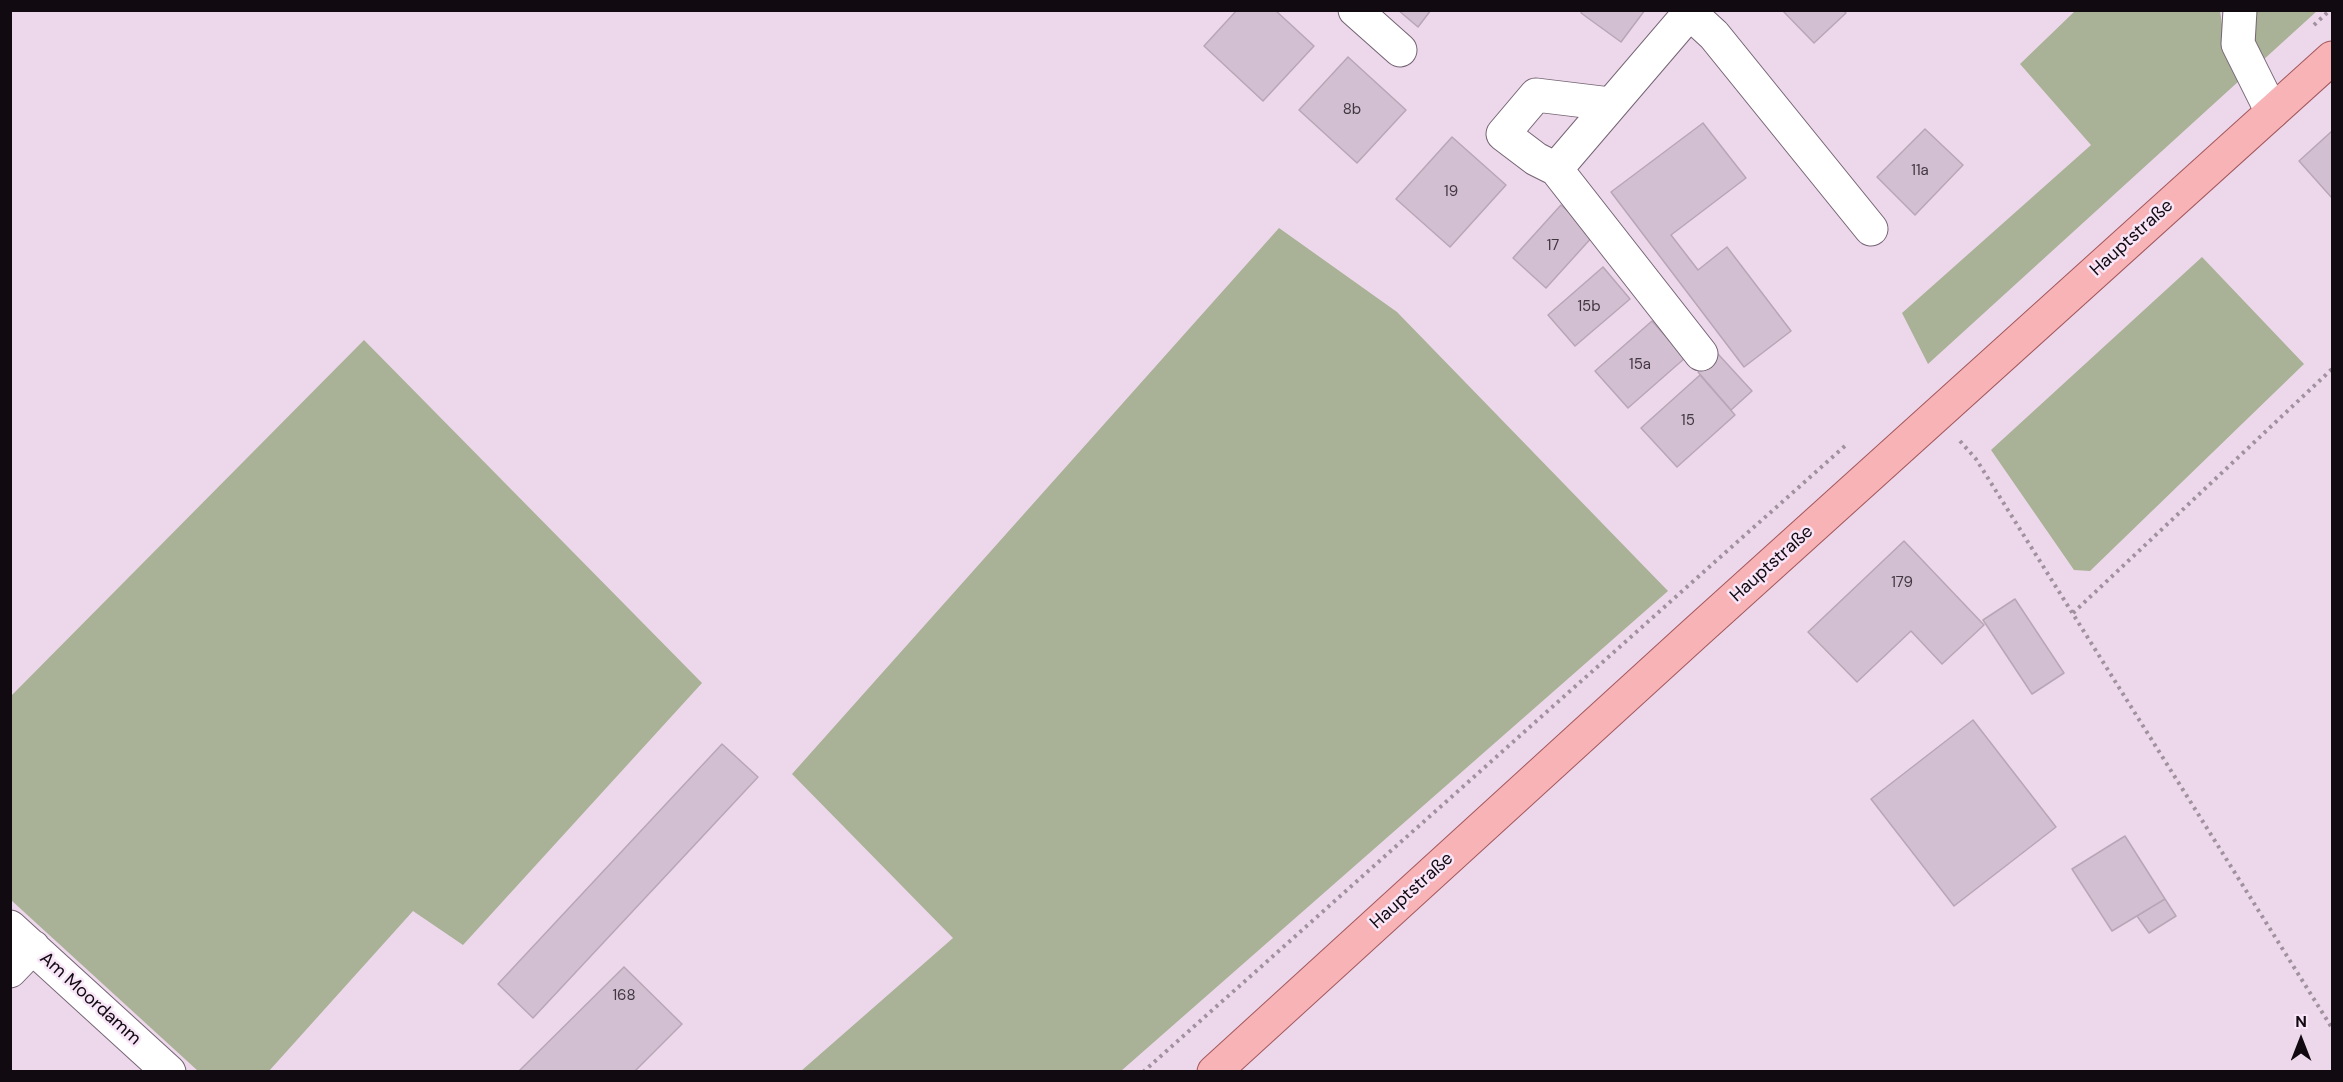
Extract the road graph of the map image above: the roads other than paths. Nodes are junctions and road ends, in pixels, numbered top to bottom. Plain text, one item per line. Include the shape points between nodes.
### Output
1 (1355, 10) edge
2 (2240, 10) edge
3 (1691, 12) edge
4 (1400, 50) dead end
5 (2332, 58) edge
6 (1610, 104) junction
7 (2272, 111) junction
8 (1556, 169) junction
9 (1871, 229) dead end
10 (1701, 354) dead end
11 (22, 937) edge
12 (10, 971) edge
13 (169, 1071) edge
14 (1214, 1071) edge

1 - 4 street
2 - 7 street via 2238,44
3 - 6 street
3 - 9 street via 1714,35
5 - 7 main road, Hauptstraße
6 - 8 street
6 - 8 street via 1536,95 1503,134
7 - 14 main road, Hauptstraße
8 - 10 street
11 - 12 street
11 - 13 street, Am Moordamm

